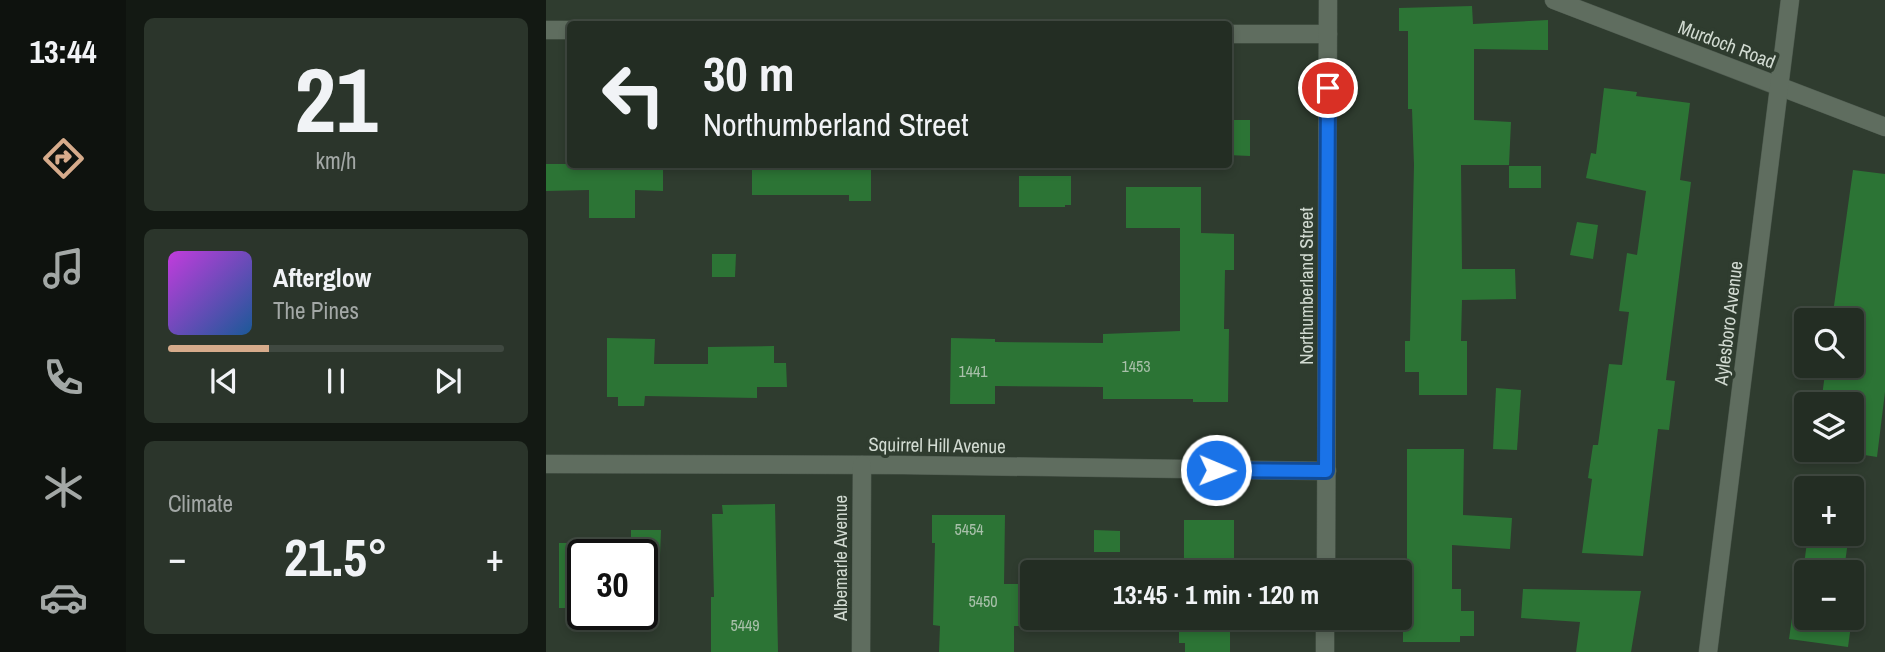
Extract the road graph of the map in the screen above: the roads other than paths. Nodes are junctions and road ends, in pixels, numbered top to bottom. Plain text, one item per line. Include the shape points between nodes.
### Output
1 (1328, 0) edge
2 (1554, 0) edge
3 (1790, 0) edge
4 (546, 30) edge
5 (567, 30) edge
6 (1232, 34) edge
7 (1328, 34) junction
8 (1779, 86) junction
9 (1885, 127) edge
10 (546, 464) edge
11 (862, 465) junction
12 (1326, 471) junction
13 (1326, 560) edge
14 (1325, 630) edge
15 (861, 652) edge
16 (1325, 652) edge
17 (1708, 652) edge

1 - 7 street, Northumberland Street
2 - 8 street, Murdoch Road
3 - 8 street, Aylesboro Avenue
4 - 5 street
6 - 7 street
7 - 12 street, Northumberland Street
8 - 9 street, Murdoch Road
8 - 17 street, Aylesboro Avenue
10 - 11 street, Squirrel Hill Avenue
11 - 12 street, Squirrel Hill Avenue
11 - 15 street, Albemarle Avenue
12 - 13 street, Northumberland Street
14 - 16 street

